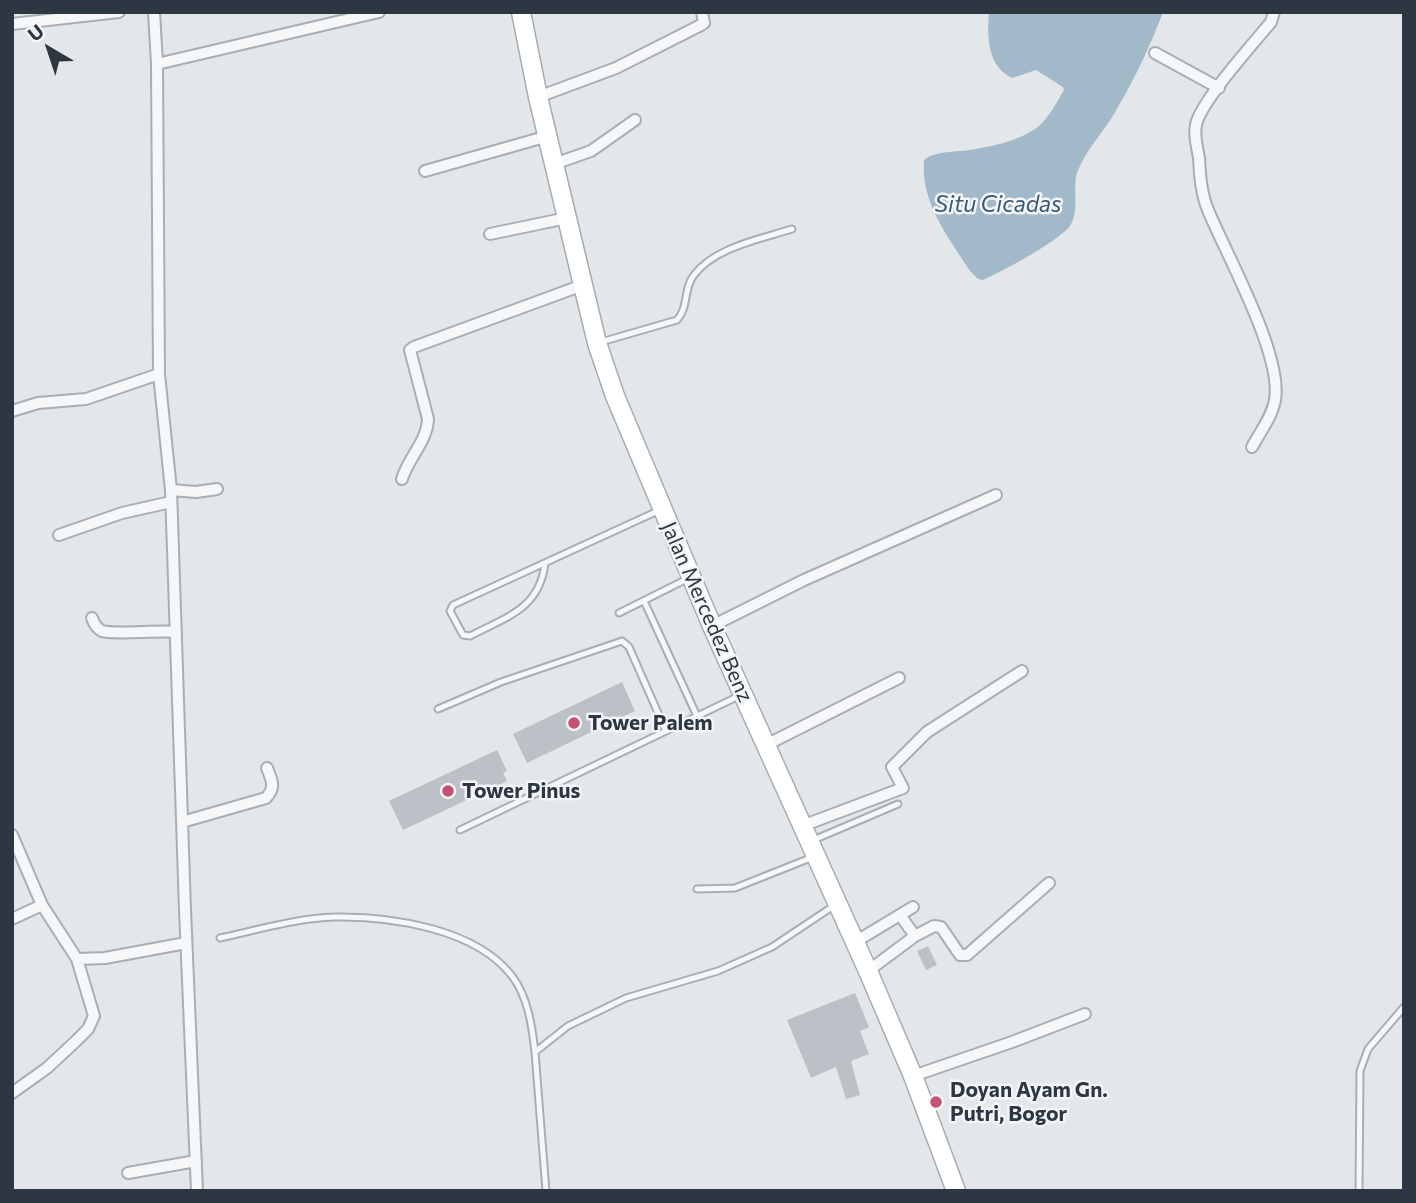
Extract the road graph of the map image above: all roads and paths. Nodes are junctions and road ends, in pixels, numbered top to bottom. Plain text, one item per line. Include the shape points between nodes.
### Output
1 (120, 12) edge
2 (154, 12) edge
3 (379, 12) edge
4 (702, 12) edge
5 (1274, 12) edge
6 (523, 13) edge
7 (16, 20) edge
8 (1155, 53) dead end
9 (158, 65) junction
10 (1219, 88) junction
11 (538, 97) junction
12 (635, 120) dead end
13 (548, 136) junction
14 (554, 164) junction
15 (425, 171) dead end
16 (567, 218) junction
17 (792, 229) dead end
18 (490, 234) dead end
19 (583, 285) junction
20 (597, 343) junction
21 (159, 374) junction
22 (12, 411) edge
23 (1252, 447) dead end
24 (402, 480) dead end
25 (217, 489) dead end
26 (996, 495) dead end
27 (171, 496) junction
28 (662, 509) junction
29 (59, 535) dead end
30 (545, 563) junction
31 (691, 577) junction
32 (643, 601) junction
33 (619, 612) dead end
34 (92, 618) dead end
35 (712, 626) junction
36 (176, 632) junction
37 (1022, 671) dead end
38 (899, 678) dead end
39 (743, 694) junction
40 (438, 709) dead end
41 (697, 716) junction
42 (666, 731) junction
43 (766, 745) junction
44 (267, 768) dead end
45 (898, 804) dead end
46 (182, 822) junction
47 (460, 830) dead end
48 (12, 835) edge
49 (808, 842) junction
50 (1049, 883) dead end
51 (697, 889) dead end
52 (837, 903) junction
53 (42, 905) junction
54 (914, 907) dead end
55 (900, 915) junction
56 (12, 919) edge
57 (915, 936) junction
58 (220, 938) dead end
59 (855, 942) junction
60 (186, 943) junction
61 (76, 959) junction
62 (868, 971) junction
63 (1404, 1007) edge
64 (1085, 1014) dead end
65 (536, 1052) junction
66 (913, 1076) junction
67 (12, 1093) edge
68 (196, 1161) junction
69 (128, 1173) dead end
70 (197, 1191) edge
71 (546, 1191) edge
72 (956, 1191) edge
73 (1359, 1191) edge

1 - 7 street
2 - 9 street
3 - 9 street
4 - 11 street via 701,25 615,68
5 - 10 street
6 - 11 main road, Jalan Mercedez Benz
8 - 10 street
9 - 21 street
10 - 23 street via 1195,133 1202,191 1268,348 1276,378 1271,414
11 - 13 main road, Jalan Mercedez Benz
12 - 14 street via 591,150
13 - 14 main road, Jalan Mercedez Benz
13 - 15 street
14 - 16 main road, Jalan Mercedez Benz
16 - 18 street
16 - 19 main road, Jalan Mercedez Benz
17 - 20 lane via 729,250 704,265 688,286 683,313 677,320
19 - 20 main road, Jalan Mercedez Benz
19 - 24 street via 410,350 428,430
20 - 28 main road, Jalan Mercedez Benz
21 - 22 street via 86,399 38,403
21 - 27 street
25 - 27 street
26 - 35 street
27 - 29 street
27 - 36 street
28 - 30 lane
28 - 31 main road, Jalan Mercedez Benz
30 - 30 lane via 533,599 470,636 463,635 450,611 453,605
31 - 32 lane
31 - 35 main road, Jalan Mercedez Benz
32 - 33 lane
32 - 41 lane
34 - 36 street via 105,631
35 - 39 main road, Jalan Mercedez Benz
36 - 46 street
37 - 49 street via 927,732 892,767 903,788
38 - 43 street
39 - 41 lane
39 - 43 main road, Jalan Mercedez Benz
40 - 42 lane via 622,641 629,647
41 - 42 lane
42 - 47 lane
43 - 49 main road, Jalan Mercedez Benz
44 - 46 street via 274,783 266,798
45 - 49 lane
46 - 60 street
48 - 53 street
49 - 51 lane via 735,888
49 - 52 main road, Jalan Mercedez Benz
50 - 57 street via 963,957 938,926
52 - 59 main road, Jalan Mercedez Benz
52 - 65 lane via 772,947 718,971 614,1003 568,1026
53 - 56 street
53 - 61 street
54 - 55 street
55 - 57 street
55 - 59 street
57 - 62 street
58 - 65 lane via 334,917 384,920 471,942 513,977 521,990
59 - 62 main road, Jalan Mercedez Benz
60 - 61 street
60 - 68 street
61 - 67 street via 94,1016 88,1029
62 - 66 main road, Jalan Mercedez Benz
63 - 73 lane via 1376,1039 1360,1071
64 - 66 street
65 - 71 lane
66 - 72 main road, Jalan Mercedez Benz
68 - 69 street
68 - 70 street

